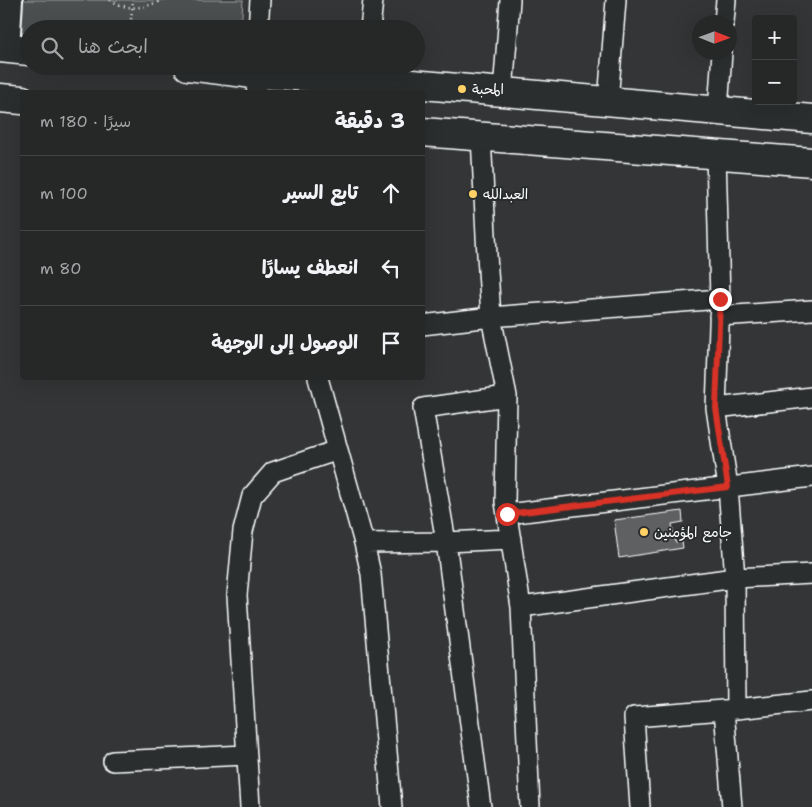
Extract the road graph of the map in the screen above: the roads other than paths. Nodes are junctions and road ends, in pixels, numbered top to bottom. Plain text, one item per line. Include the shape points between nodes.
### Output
1 (10, 0) edge
2 (260, 0) edge
3 (372, 0) edge
4 (510, 0) edge
5 (616, 0) edge
6 (726, 0) edge
7 (725, 15) edge
8 (259, 20) edge
9 (371, 20) edge
10 (12, 49) edge
11 (721, 60) edge
12 (311, 75) edge
13 (381, 75) edge
14 (255, 77) edge
15 (503, 92) junction
16 (0, 98) edge
17 (20, 100) edge
18 (608, 102) junction
19 (718, 111) junction
20 (812, 119) edge
21 (425, 132) edge
22 (481, 136) junction
23 (716, 155) junction
24 (812, 162) edge
25 (719, 308) junction
26 (812, 310) edge
27 (492, 317) junction
28 (425, 325) edge
29 (319, 380) edge
30 (508, 396) junction
31 (812, 398) edge
32 (716, 408) junction
33 (338, 450) junction
34 (812, 477) edge
35 (728, 487) junction
36 (507, 514) junction
37 (511, 539) junction
38 (446, 542) junction
39 (364, 543) junction
40 (812, 574) edge
41 (735, 578) junction
42 (521, 607) junction
43 (812, 701) edge
44 (730, 709) junction
45 (246, 755) junction
46 (113, 761) dead end
47 (250, 807) edge
48 (392, 807) edge
49 (481, 807) edge
50 (530, 807) edge
51 (640, 807) edge
52 (732, 807) edge

1 - 10 street
2 - 8 street
3 - 9 street
4 - 15 street
5 - 18 street
6 - 7 street
11 - 19 street
12 - 14 main road
13 - 15 main road
15 - 18 main road
16 - 17 main road
18 - 19 main road
19 - 20 main road
21 - 22 main road
22 - 23 main road
22 - 27 street
23 - 24 main road
23 - 25 street
25 - 26 street
25 - 27 street
25 - 32 street
27 - 28 street
27 - 30 street
29 - 33 street
30 - 36 street
30 - 38 street via 423,408
31 - 32 street
32 - 35 street
33 - 39 street
33 - 45 street via 273,472 252,496 243,531 237,595
34 - 35 street
35 - 36 street
35 - 41 street
36 - 37 street
37 - 38 street
37 - 42 street
38 - 39 street
38 - 49 street
39 - 48 street via 371,574
40 - 41 street
41 - 42 street
41 - 44 street
42 - 50 street
43 - 44 street
44 - 51 street via 634,717
44 - 52 street
45 - 46 street
45 - 47 street

